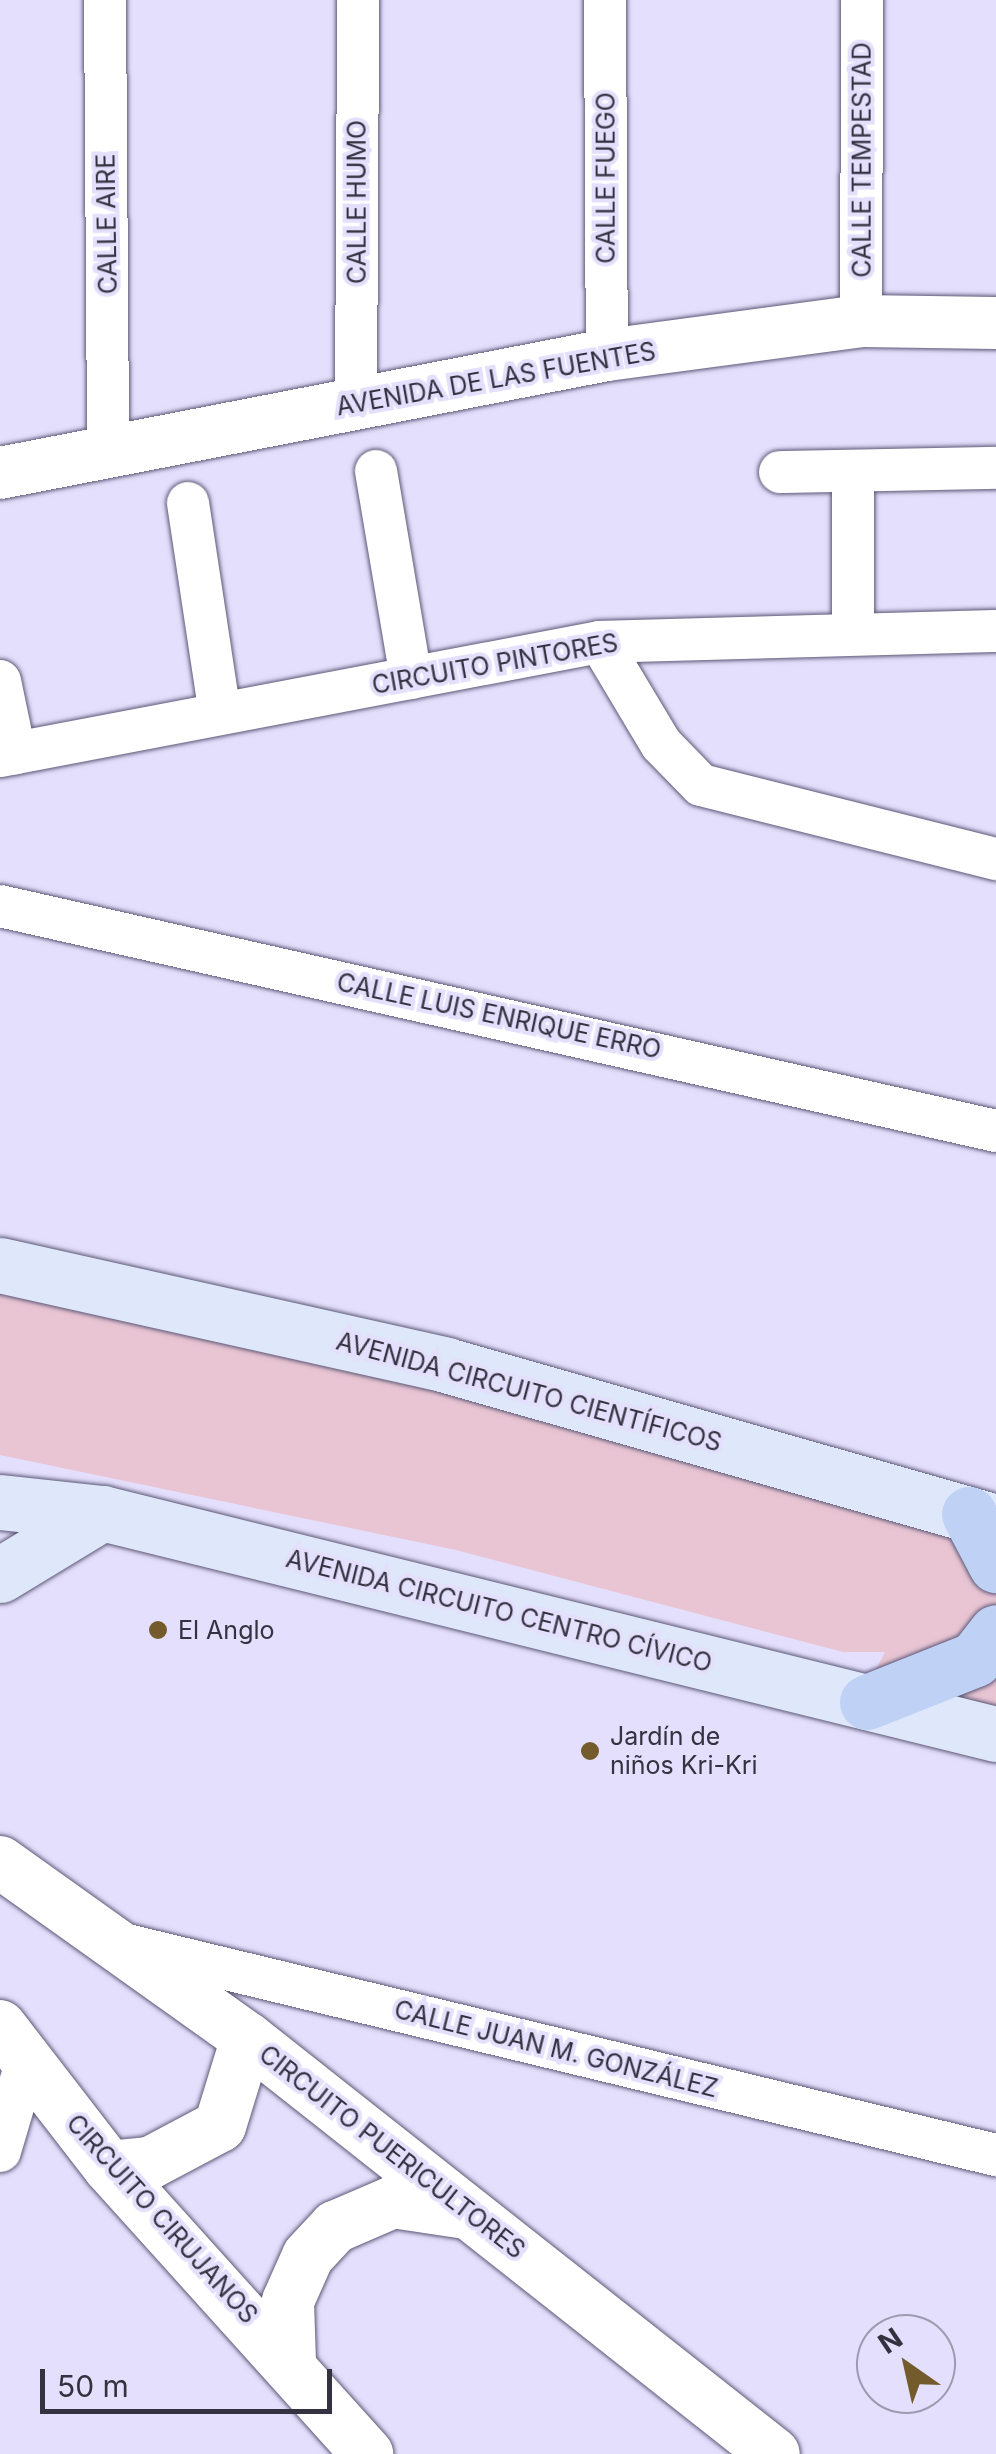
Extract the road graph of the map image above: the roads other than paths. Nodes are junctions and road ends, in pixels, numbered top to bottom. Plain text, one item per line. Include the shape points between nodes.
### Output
1 (104, 0) edge
2 (358, 0) edge
3 (605, 0) edge
4 (862, 0) edge
5 (861, 321) junction
6 (996, 324) edge
7 (606, 355) junction
8 (356, 404) junction
9 (108, 449) junction
10 (996, 468) edge
11 (376, 472) dead end
12 (780, 472) dead end
13 (853, 472) junction
14 (0, 473) edge
15 (188, 504) dead end
16 (996, 631) edge
17 (853, 633) junction
18 (600, 642) junction
19 (411, 678) junction
20 (0, 681) edge
21 (220, 714) junction
22 (7, 755) edge
23 (996, 860) edge
24 (0, 906) edge
25 (996, 1131) edge
26 (0, 1265) edge
27 (0, 1502) edge
28 (102, 1513) junction
29 (983, 1518) edge
30 (996, 1566) edge
31 (0, 1575) edge
32 (996, 1632) edge
33 (867, 1702) junction
34 (996, 1734) edge
35 (0, 1862) edge
36 (116, 1942) junction
37 (247, 2038) junction
38 (13, 2043) edge
39 (0, 2152) edge
40 (996, 2155) edge
41 (109, 2166) junction
42 (472, 2214) junction
43 (290, 2362) junction
44 (367, 2454) edge
45 (774, 2454) edge

1 - 9 street, CALLE AIRE
2 - 8 street, CALLE HUMO
3 - 7 street, CALLE FUEGO
4 - 5 street, CALLE TEMPESTAD
5 - 6 street, AVENIDA DE LAS FUENTES
5 - 7 street, AVENIDA DE LAS FUENTES
7 - 8 street, AVENIDA DE LAS FUENTES
8 - 9 street, AVENIDA DE LAS FUENTES
9 - 14 street, AVENIDA DE LAS FUENTES
10 - 13 street
11 - 19 street
12 - 13 street
13 - 17 street
15 - 21 street
16 - 17 street, CIRCUITO PINTORES
17 - 18 street, CIRCUITO PINTORES
18 - 19 street, CIRCUITO PINTORES
18 - 23 street via 662,744 702,785
19 - 21 street, CIRCUITO PINTORES
20 - 22 street
21 - 22 street, CIRCUITO PINTORES
24 - 25 street, CALLE LUIS ENRIQUE ERRO
26 - 29 main road, AVENIDA CIRCUITO CIENTÍFICOS via 446,1365
27 - 28 main road, AVENIDA CIRCUITO CENTRO CÍVICO
28 - 31 main road
28 - 33 main road, AVENIDA CIRCUITO CENTRO CÍVICO
29 - 30 main road
32 - 33 main road via 975,1660
33 - 34 main road, AVENIDA CIRCUITO CENTRO CÍVICO
35 - 36 street, CIRCUITO PUERICULTORES
36 - 37 street, CIRCUITO PUERICULTORES
36 - 40 street, CALLE JUAN M. GONZÁLEZ
37 - 41 street via 220,2126 150,2163
37 - 42 street, CIRCUITO PUERICULTORES
38 - 39 street
38 - 41 street, CIRCUITO CIRUJANOS
41 - 43 street, CIRCUITO CIRUJANOS
42 - 43 street via 393,2202 335,2227 308,2256 288,2301
42 - 45 street, CIRCUITO PUERICULTORES
43 - 44 street, CIRCUITO CIRUJANOS

